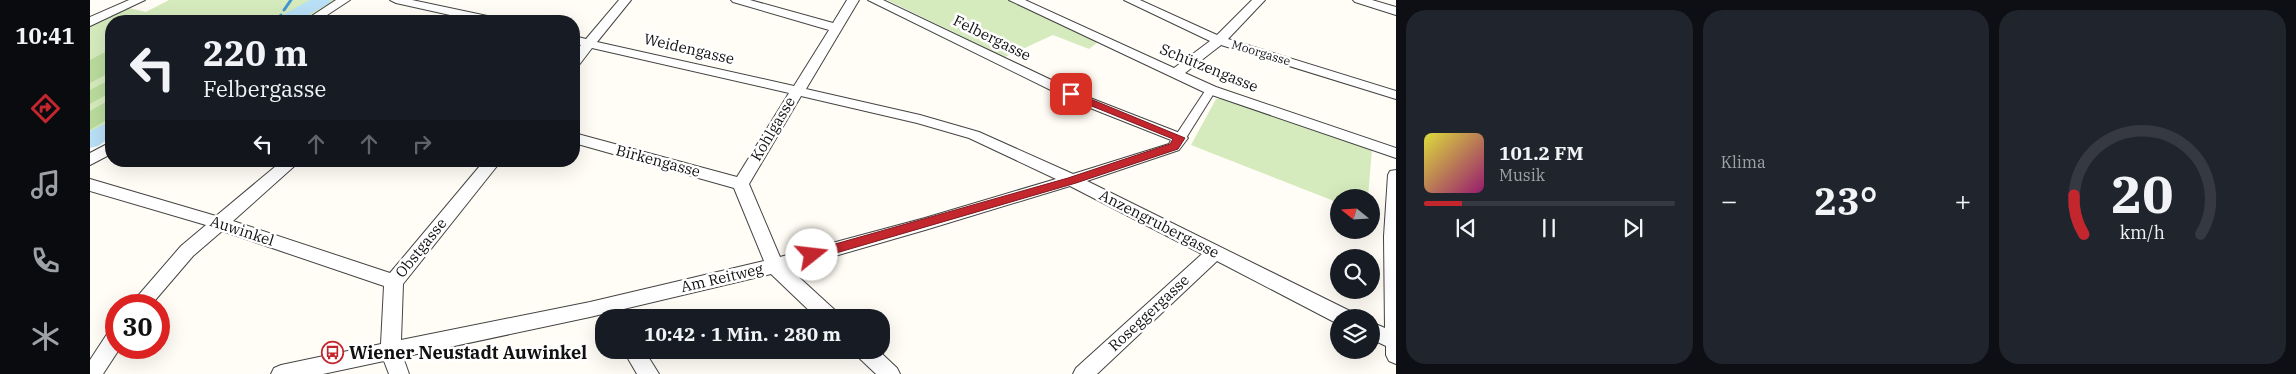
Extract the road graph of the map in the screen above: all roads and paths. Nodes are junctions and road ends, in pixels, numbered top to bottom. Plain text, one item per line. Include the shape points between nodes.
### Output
1 (139, 0) edge
2 (344, 0) edge
3 (396, 0) edge
4 (624, 0) edge
5 (738, 0) edge
6 (853, 0) edge
7 (874, 0) edge
8 (1015, 0) edge
9 (1130, 0) edge
10 (1259, 0) edge
11 (1359, 0) edge
12 (1396, 11) edge
13 (320, 15) edge
14 (452, 15) edge
15 (92, 20) edge
16 (835, 28) junction
17 (1219, 40) junction
18 (580, 41) edge
19 (589, 43) junction
20 (580, 54) edge
21 (1176, 74) junction
22 (796, 90) junction
23 (1211, 90) junction
24 (1396, 95) edge
25 (1180, 138) junction
26 (580, 140) edge
27 (105, 151) edge
28 (1396, 153) edge
29 (90, 160) edge
30 (285, 167) edge
31 (488, 167) edge
32 (1396, 175) edge
33 (1072, 180) junction
34 (741, 184) junction
35 (90, 185) edge
36 (1394, 222) edge
37 (218, 223) junction
38 (1215, 252) junction
39 (775, 266) junction
40 (394, 282) junction
41 (149, 294) edge
42 (619, 309) edge
43 (820, 309) edge
44 (1330, 310) edge
45 (595, 314) edge
46 (1380, 334) edge
47 (1396, 342) edge
48 (390, 351) junction
49 (105, 353) edge
50 (1396, 355) edge
51 (639, 359) edge
52 (874, 359) edge
53 (92, 374) edge
54 (281, 374) edge
55 (399, 374) edge
56 (649, 374) edge
57 (890, 374) edge
58 (1083, 374) edge

1 - 15 street
2 - 13 street
3 - 14 street
4 - 19 street
5 - 16 street
6 - 16 street, Kohlgasse
7 - 25 street, Felbergasse via 1080,99
8 - 21 street, Schützengasse
9 - 17 street, Moorgasse
10 - 17 street
11 - 12 street
16 - 22 street, Kohlgasse
17 - 21 street
17 - 24 street, Moorgasse
18 - 19 street, Weidengasse
19 - 20 street
19 - 22 street, Weidengasse
21 - 23 street, Schützengasse
22 - 33 street, Anzengrubergasse via 974,135
22 - 34 street, Kohlgasse
23 - 25 street
23 - 28 street, Schützengasse
25 - 33 street, Am Reitweg via 1174,147
26 - 34 street, Birkengasse
27 - 29 street
30 - 37 street
31 - 40 street, Obstgasse
32 - 36 street
33 - 38 street, Anzengrubergasse
33 - 39 street, Am Reitweg
34 - 39 street
35 - 37 street, Auwinkel
36 - 47 street
37 - 40 street, Auwinkel
37 - 41 street via 186,251
38 - 44 street, Anzengrubergasse
38 - 58 street, Roseggergasse
39 - 42 street, Am Reitweg
39 - 43 street
40 - 48 street, Obstgasse
45 - 48 street, Am Reitweg
46 - 47 street
47 - 50 street
48 - 54 street, Am Reitweg
48 - 55 street
49 - 53 street
51 - 56 street
52 - 57 street

